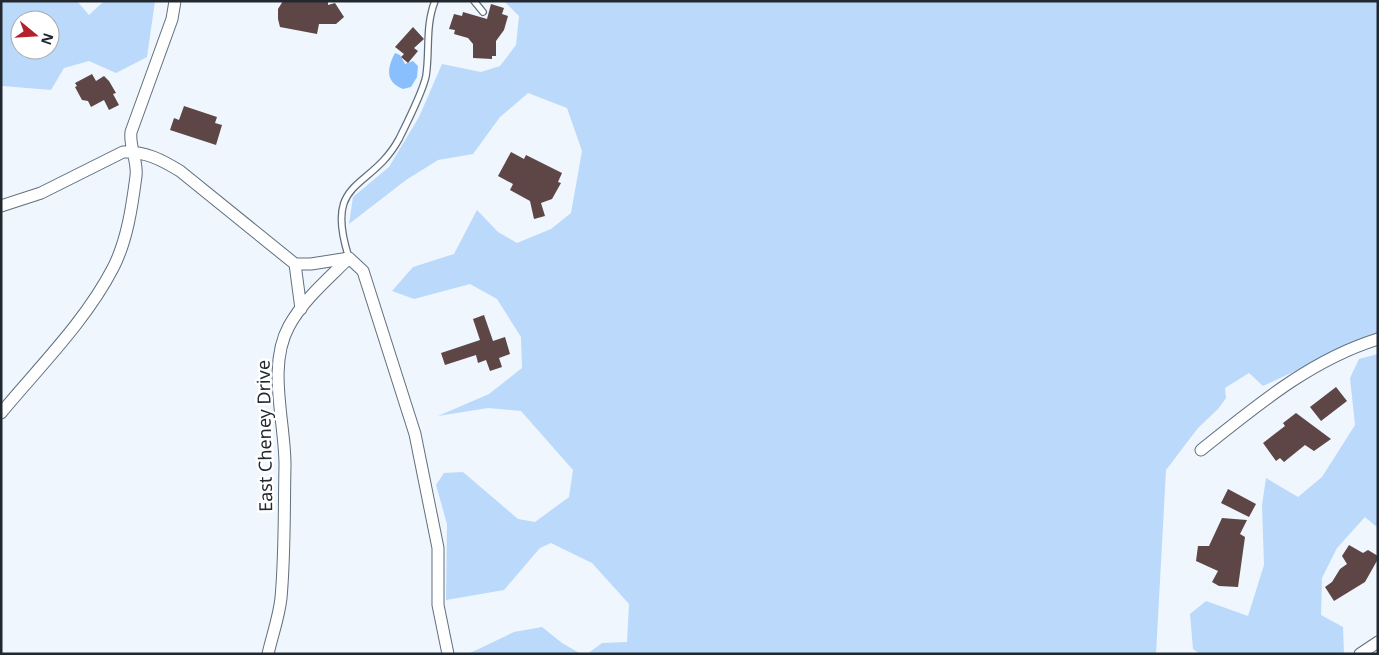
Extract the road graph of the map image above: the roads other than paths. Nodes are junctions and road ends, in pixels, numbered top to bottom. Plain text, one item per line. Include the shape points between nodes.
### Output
1 (175, 1) edge
2 (435, 1) edge
3 (474, 1) edge
4 (483, 12) dead end
5 (133, 151) junction
6 (1, 206) edge
7 (349, 258) junction
8 (295, 264) junction
9 (301, 309) junction
10 (1378, 339) edge
11 (1, 413) edge
12 (1200, 450) dead end
13 (1378, 642) edge
14 (268, 654) edge
15 (448, 654) edge
16 (1360, 654) edge

1 - 5 street via 172,20 131,132
2 - 7 lane via 428,19 426,78 399,140 387,156 349,191 344,201 342,230
3 - 4 lane
5 - 6 street via 123,152 41,193
5 - 8 street via 160,159 180,171
5 - 11 street via 136,174 133,197 125,236 113,267 78,320
7 - 8 street
7 - 9 street, East Cheney Drive
7 - 15 street via 363,271 415,434 438,548 438,605
8 - 9 street
9 - 14 street, East Cheney Drive via 288,327 280,352 285,463 281,600
10 - 12 street via 1316,366 1246,412
13 - 16 street

